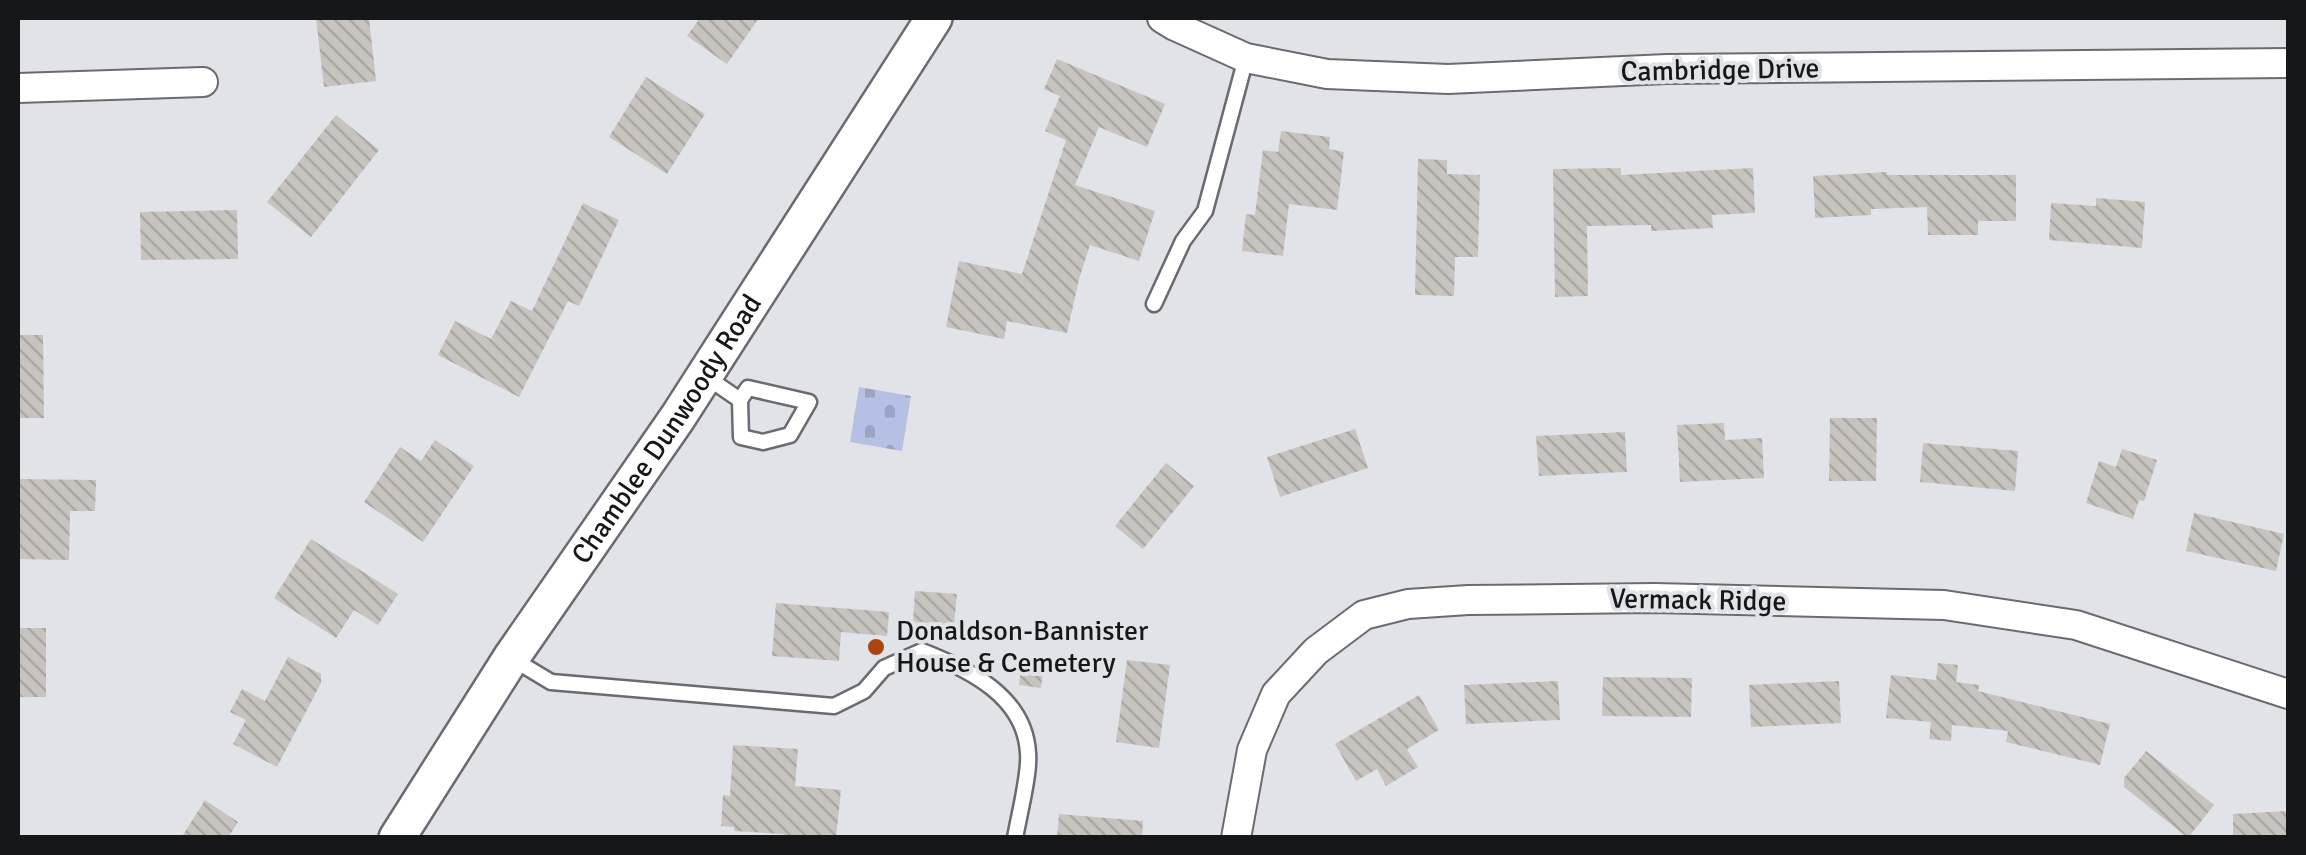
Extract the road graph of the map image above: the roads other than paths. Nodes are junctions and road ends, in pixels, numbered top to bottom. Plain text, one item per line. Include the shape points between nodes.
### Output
1 (934, 18) edge
2 (1162, 18) edge
3 (1246, 58) junction
4 (2288, 64) edge
5 (203, 82) dead end
6 (18, 88) edge
7 (1154, 304) dead end
8 (704, 376) junction
9 (740, 400) junction
10 (511, 658) junction
11 (2288, 694) edge
12 (397, 838) edge
13 (1016, 838) edge
14 (1236, 838) edge

1 - 8 street, Chamblee Dunwoody Road
2 - 3 street, Cambridge Drive
3 - 4 street, Cambridge Drive via 1327,74 1448,79 1668,70
3 - 7 lane via 1204,211
5 - 6 street
8 - 9 lane
8 - 10 street, Chamblee Dunwoody Road
9 - 9 lane via 741,436 762,442 790,435 810,402 748,388
10 - 12 street, Chamblee Dunwoody Road
10 - 13 lane via 551,682 834,706 864,691 884,668 922,651 1002,695 1023,726 1029,754
11 - 14 street, Vermack Ridge via 2076,626 1944,604 1654,598 1408,604 1364,616 1316,651 1276,694 1252,750

